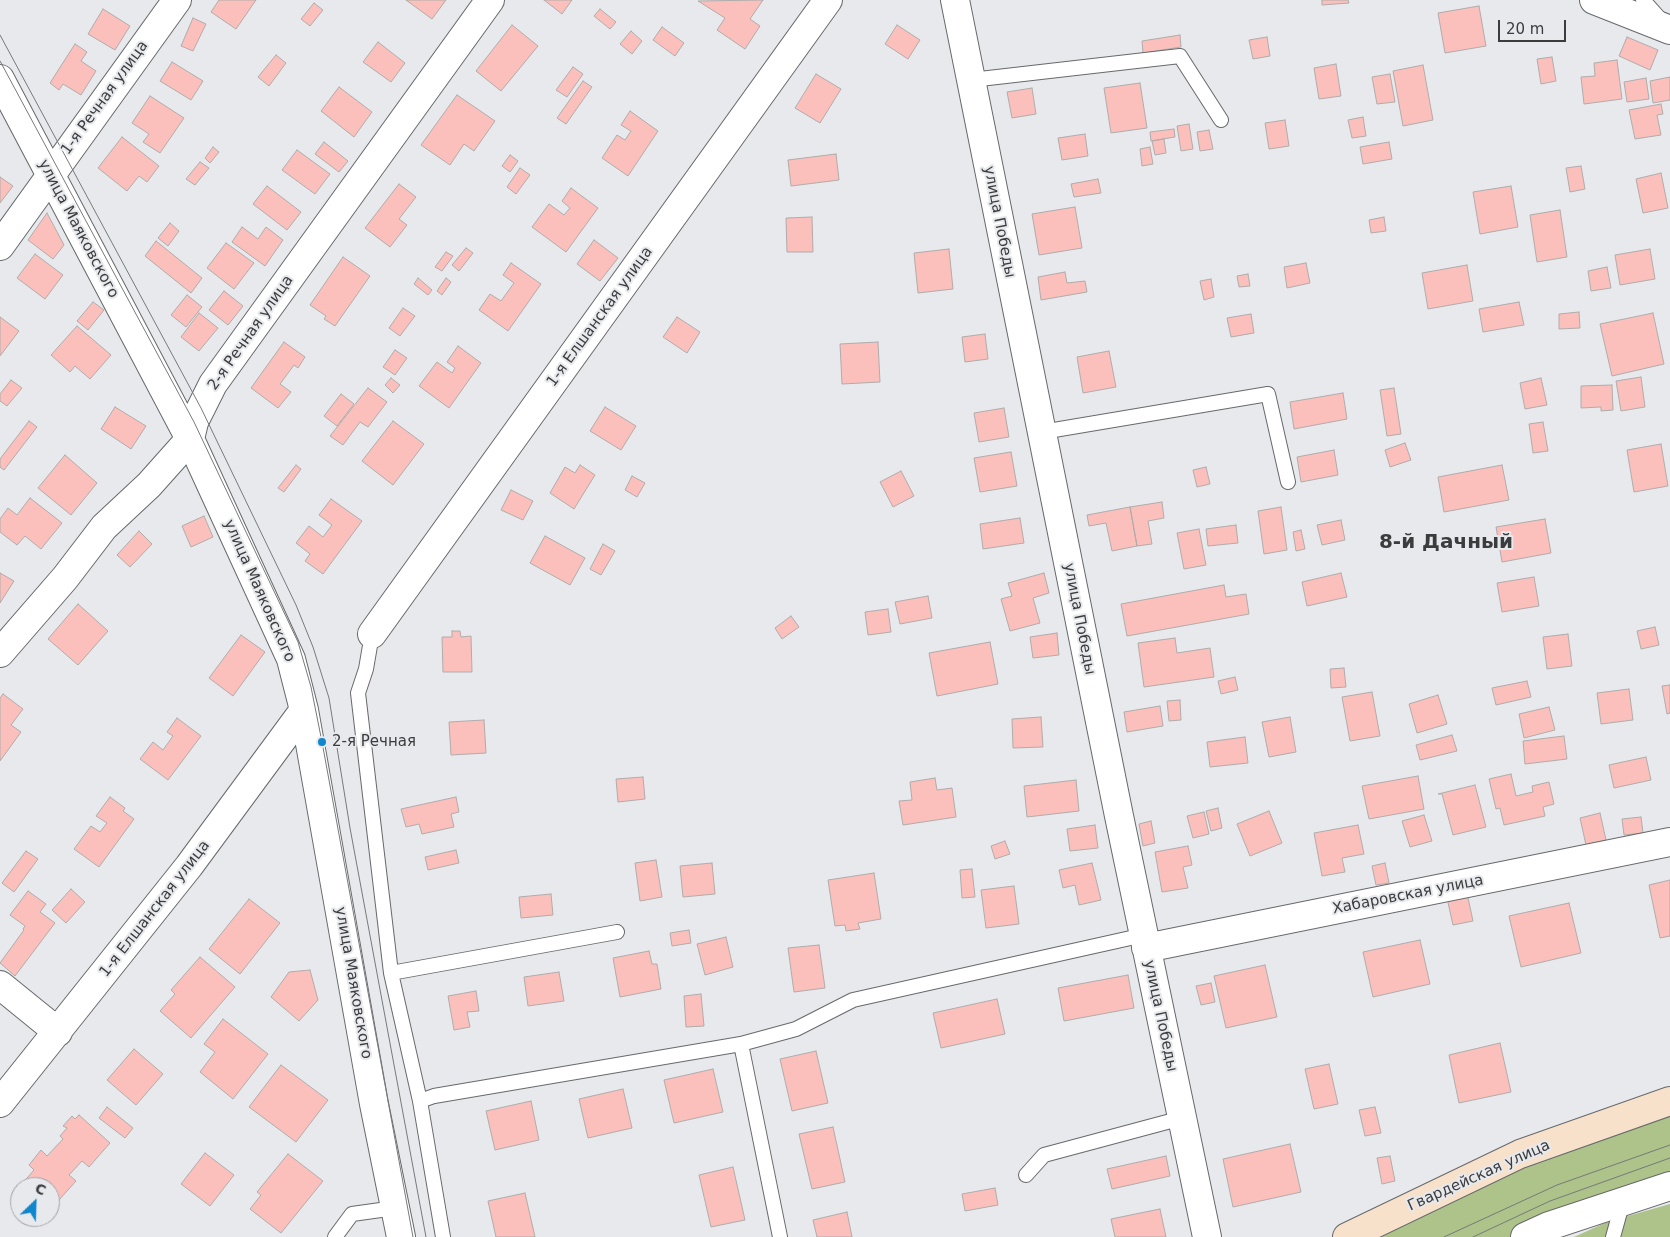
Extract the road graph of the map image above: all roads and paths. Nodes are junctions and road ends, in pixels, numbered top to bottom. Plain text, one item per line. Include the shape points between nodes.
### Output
1 (177, 0) edge
2 (490, 0) edge
3 (828, 0) edge
4 (955, 0) edge
5 (1594, 0) edge
6 (1643, 0) edge
7 (1670, 30) edge
8 (0, 79) edge
9 (971, 80) junction
10 (1221, 120) dead end
11 (50, 177) junction
12 (0, 246) edge
13 (1042, 432) junction
14 (190, 439) junction
15 (1288, 482) dead end
16 (372, 634) joint
17 (0, 653) edge
18 (304, 710) junction
19 (1670, 842) edge
20 (617, 932) dead end
21 (1145, 941) junction
22 (392, 973) junction
23 (0, 985) edge
24 (58, 1032) junction
25 (741, 1044) junction
26 (420, 1101) junction
27 (1670, 1101) edge
28 (0, 1103) edge
29 (1182, 1118) junction
30 (1026, 1175) dead end
31 (1670, 1186) edge
32 (1624, 1201) junction
33 (395, 1208) junction
34 (335, 1237) edge
35 (401, 1237) edge
36 (443, 1237) edge
37 (780, 1237) edge
38 (1207, 1237) edge
39 (1347, 1237) edge
40 (1525, 1237) edge
41 (1612, 1237) edge

1 - 11 street, 1-я Речная улица
2 - 14 street, 2-я Речная улица via 213,384 194,422
3 - 16 street, 1-я Елшанская улица
4 - 9 street, улица Победы
5 - 7 street
6 - 7 lane
8 - 11 street, улица Маяковского
9 - 10 lane via 1180,56
9 - 13 street, улица Победы
11 - 12 street, 1-я Речная улица
11 - 14 street, улица Маяковского
13 - 15 lane via 1268,394
13 - 21 street, улица Победы
14 - 17 street, 2-я Речная улица via 150,485 104,527
14 - 18 street, улица Маяковского via 291,659
16 - 22 lane via 358,693
18 - 24 street, 1-я Елшанская улица via 189,866
18 - 33 street, улица Маяковского
19 - 21 street, Хабаровская улица
20 - 22 lane
21 - 25 lane via 853,1000 796,1030
21 - 29 street, улица Победы
22 - 26 lane
23 - 24 street
24 - 28 street, 1-я Елшанская улица
25 - 26 lane
25 - 37 lane
26 - 36 lane
27 - 39 main road, Гвардейская улица via 1520,1154
29 - 30 lane via 1044,1155
29 - 38 street, улица Победы
31 - 32 street
32 - 40 street
32 - 41 lane
33 - 34 lane via 352,1214
33 - 35 street, улица Маяковского

